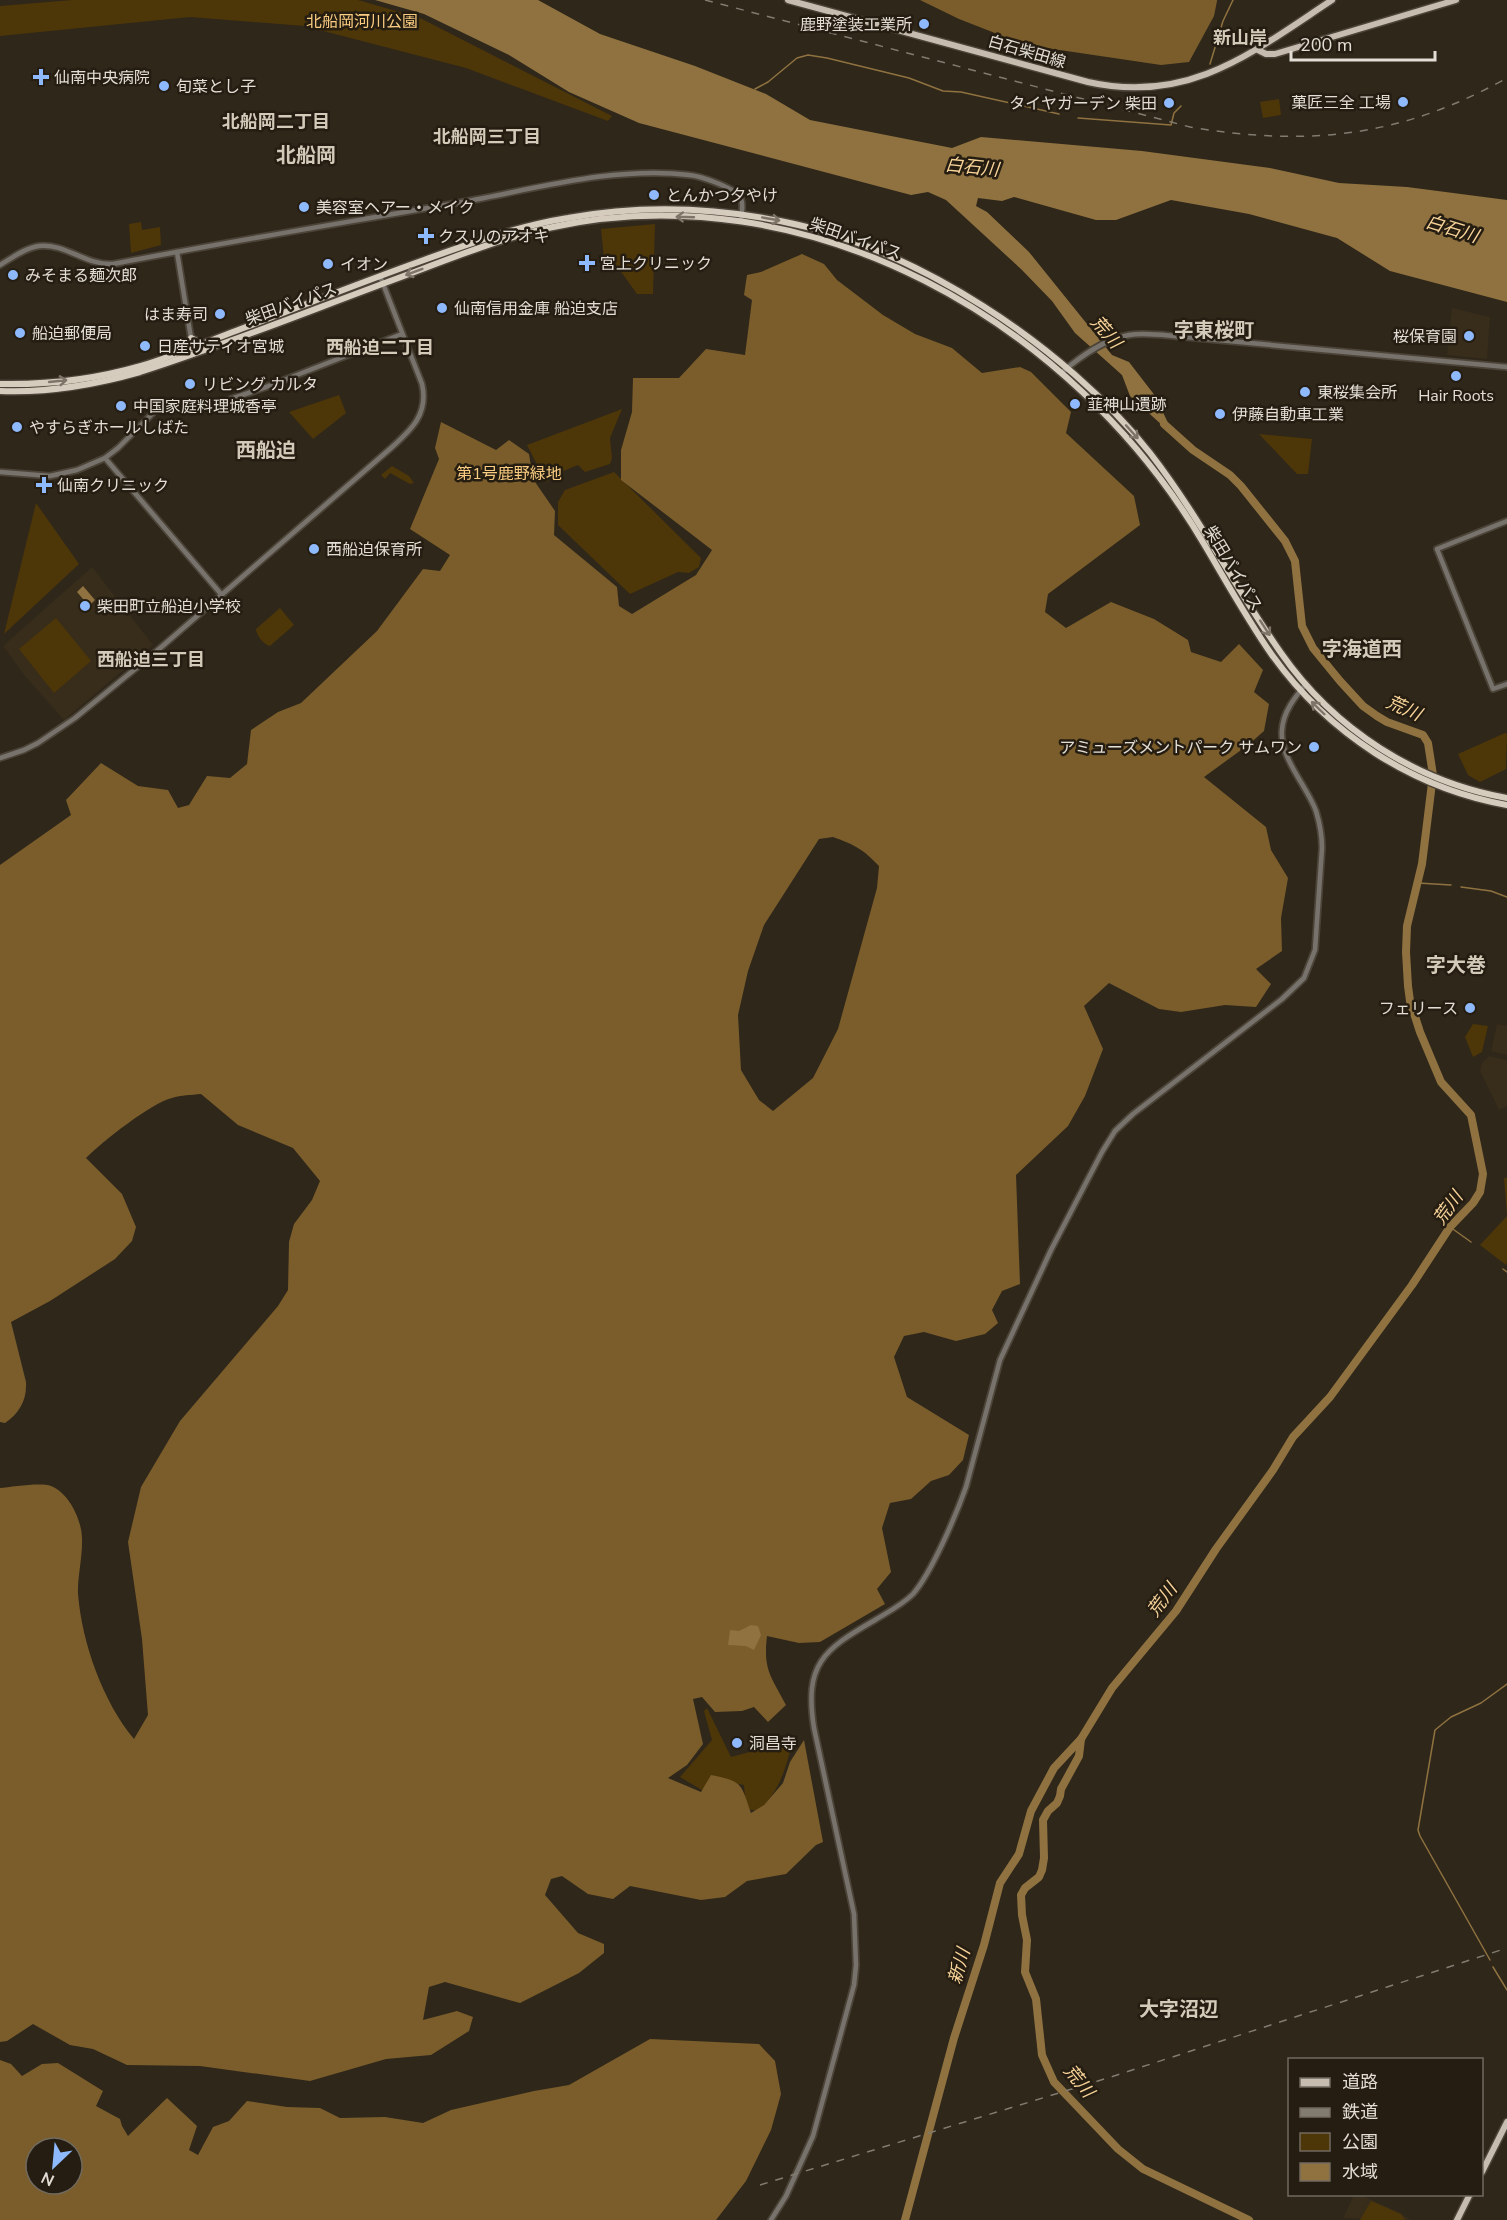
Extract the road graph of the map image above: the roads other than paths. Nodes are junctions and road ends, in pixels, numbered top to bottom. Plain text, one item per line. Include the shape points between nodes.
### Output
1 (788, 0) edge
2 (1332, 0) edge
3 (1456, 0) edge
4 (1258, 50) junction
5 (741, 218) junction
6 (177, 252) junction
7 (0, 265) edge
8 (380, 276) junction
9 (383, 283) junction
10 (402, 334) junction
11 (191, 338) junction
12 (202, 344) junction
13 (183, 351) junction
14 (1507, 367) edge
15 (1063, 371) junction
16 (0, 384) edge
17 (0, 391) edge
18 (105, 458) junction
19 (0, 472) edge
20 (1507, 521) edge
21 (221, 594) junction
22 (1306, 684) junction
23 (1507, 684) edge
24 (1301, 690) junction
25 (0, 758) edge
26 (1459, 790) junction
27 (1507, 798) edge
28 (1507, 805) edge
29 (1507, 2122) edge
30 (1483, 2170) edge
31 (1469, 2196) edge
32 (771, 2220) edge
33 (1457, 2220) edge

1 - 4 main road, 白石柴田線 via 1108,86 1142,87 1187,81
2 - 4 main road, 白石柴田線
3 - 4 main road via 1275,54
5 - 6 street via 742,201 738,194 701,177 615,175
5 - 8 highway, 柴田バイパス via 661,209 570,217 487,238
5 -> 9 highway, 柴田バイパス via 647,217 563,225 479,248
5 - 15 highway, 柴田バイパス via 813,228 920,270 990,311
6 - 7 street via 106,265 39,246
6 - 11 street
8 - 9 street
8 - 12 highway, 柴田バイパス
9 - 10 street
9 - 17 highway, 柴田バイパス via 140,372 62,389
10 - 18 street via 222,402 166,403
10 - 21 street via 424,395 423,409 414,425
11 - 12 highway
11 - 13 highway
12 - 13 highway, 柴田バイパス
16 -> 13 highway, 柴田バイパス via 98,375
14 - 15 street via 1185,337 1126,336 1110,340
15 -> 22 highway, 柴田バイパス via 1110,409 1159,465 1283,656
15 - 24 highway, 柴田バイパス via 1163,481 1254,628
18 - 19 street via 50,476
18 - 21 street
20 - 23 street via 1437,549 1493,689
21 - 25 street via 75,718 38,743
22 - 24 street
22 - 26 highway, 柴田バイパス via 1361,735 1407,765
26 -> 24 highway, 柴田バイパス via 1410,773 1369,749
24 - 32 street via 1285,717 1282,741 1316,812 1323,848 1315,950 1304,978 1115,1131 1051,1250 1000,1360 966,1487 931,1565 907,1600 831,1648 813,1680 814,1728 854,1914 856,1965 813,2136 791,2187
26 - 27 highway, 柴田バイパス
26 - 28 highway, 柴田バイパス
29 - 30 main road
31 - 33 main road

